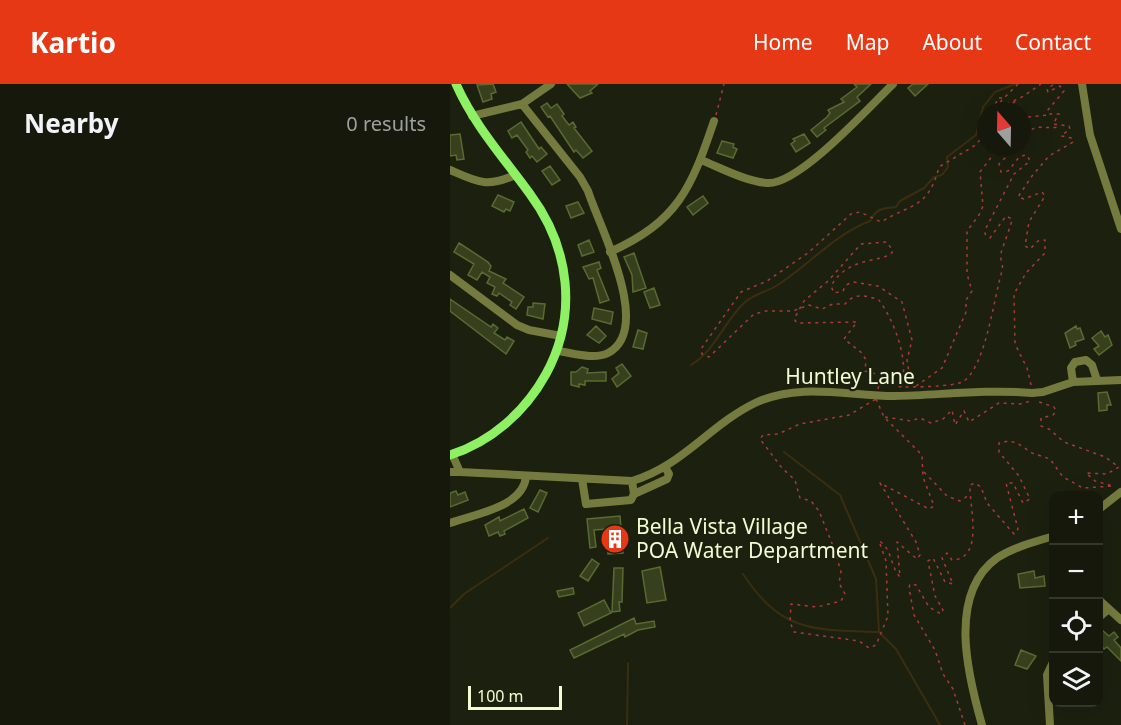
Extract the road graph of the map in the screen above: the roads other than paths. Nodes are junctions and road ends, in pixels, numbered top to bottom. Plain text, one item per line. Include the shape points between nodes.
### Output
1 (456, 84) edge
2 (551, 84) edge
3 (893, 84) edge
4 (1082, 84) edge
5 (522, 104) junction
6 (472, 116) junction
7 (714, 121) road end
8 (701, 160) junction
9 (450, 170) edge
10 (515, 175) junction
11 (1121, 229) edge
12 (610, 252) junction
13 (450, 275) edge
14 (561, 336) junction
15 (558, 351) junction
16 (1097, 380) junction
17 (1121, 381) edge
18 (1073, 382) junction
19 (451, 454) edge
20 (665, 467) junction
21 (450, 472) edge
22 (460, 472) junction
23 (526, 476) junction
24 (582, 479) junction
25 (632, 481) junction
26 (1121, 492) edge
27 (634, 494) junction
28 (1103, 506) edge
29 (450, 523) edge
30 (1049, 537) edge
31 (1099, 599) edge
32 (1109, 609) junction
33 (1103, 614) edge
34 (1121, 620) edge
35 (1049, 670) edge
36 (982, 725) edge
37 (1050, 725) edge

1 - 6 main road
2 - 5 street
3 - 8 street via 800,172 779,181 752,180
4 - 11 street via 1090,135
5 - 6 street
5 - 12 street via 580,177
6 - 10 main road
7 - 8 street
8 - 12 street via 675,209 633,242
9 - 10 street via 485,184
10 - 14 main road via 542,212 559,250 566,304
12 - 15 street via 628,307 622,336 608,353 596,356
13 - 14 street via 512,322 529,330
14 - 15 main road
15 - 19 main road via 543,381 511,421 473,446
16 - 17 street, Huntley Lane
16 - 18 street, Huntley Lane
16 - 18 street via 1092,365 1080,360 1071,368
18 - 20 street, Huntley Lane via 1043,392 778,394 734,414
19 - 22 street
20 - 25 street, Huntley Lane
20 - 27 street via 667,479
21 - 22 street, Huntley Lane
22 - 23 street, Huntley Lane
23 - 24 street, Huntley Lane
23 - 29 street via 524,490 514,498
24 - 25 street, Huntley Lane
24 - 27 street via 586,504 631,500
25 - 27 street
26 - 28 street
30 - 36 street via 996,559 981,575 970,600 966,638 969,671
31 - 32 street
32 - 33 street
32 - 34 street
35 - 37 street

